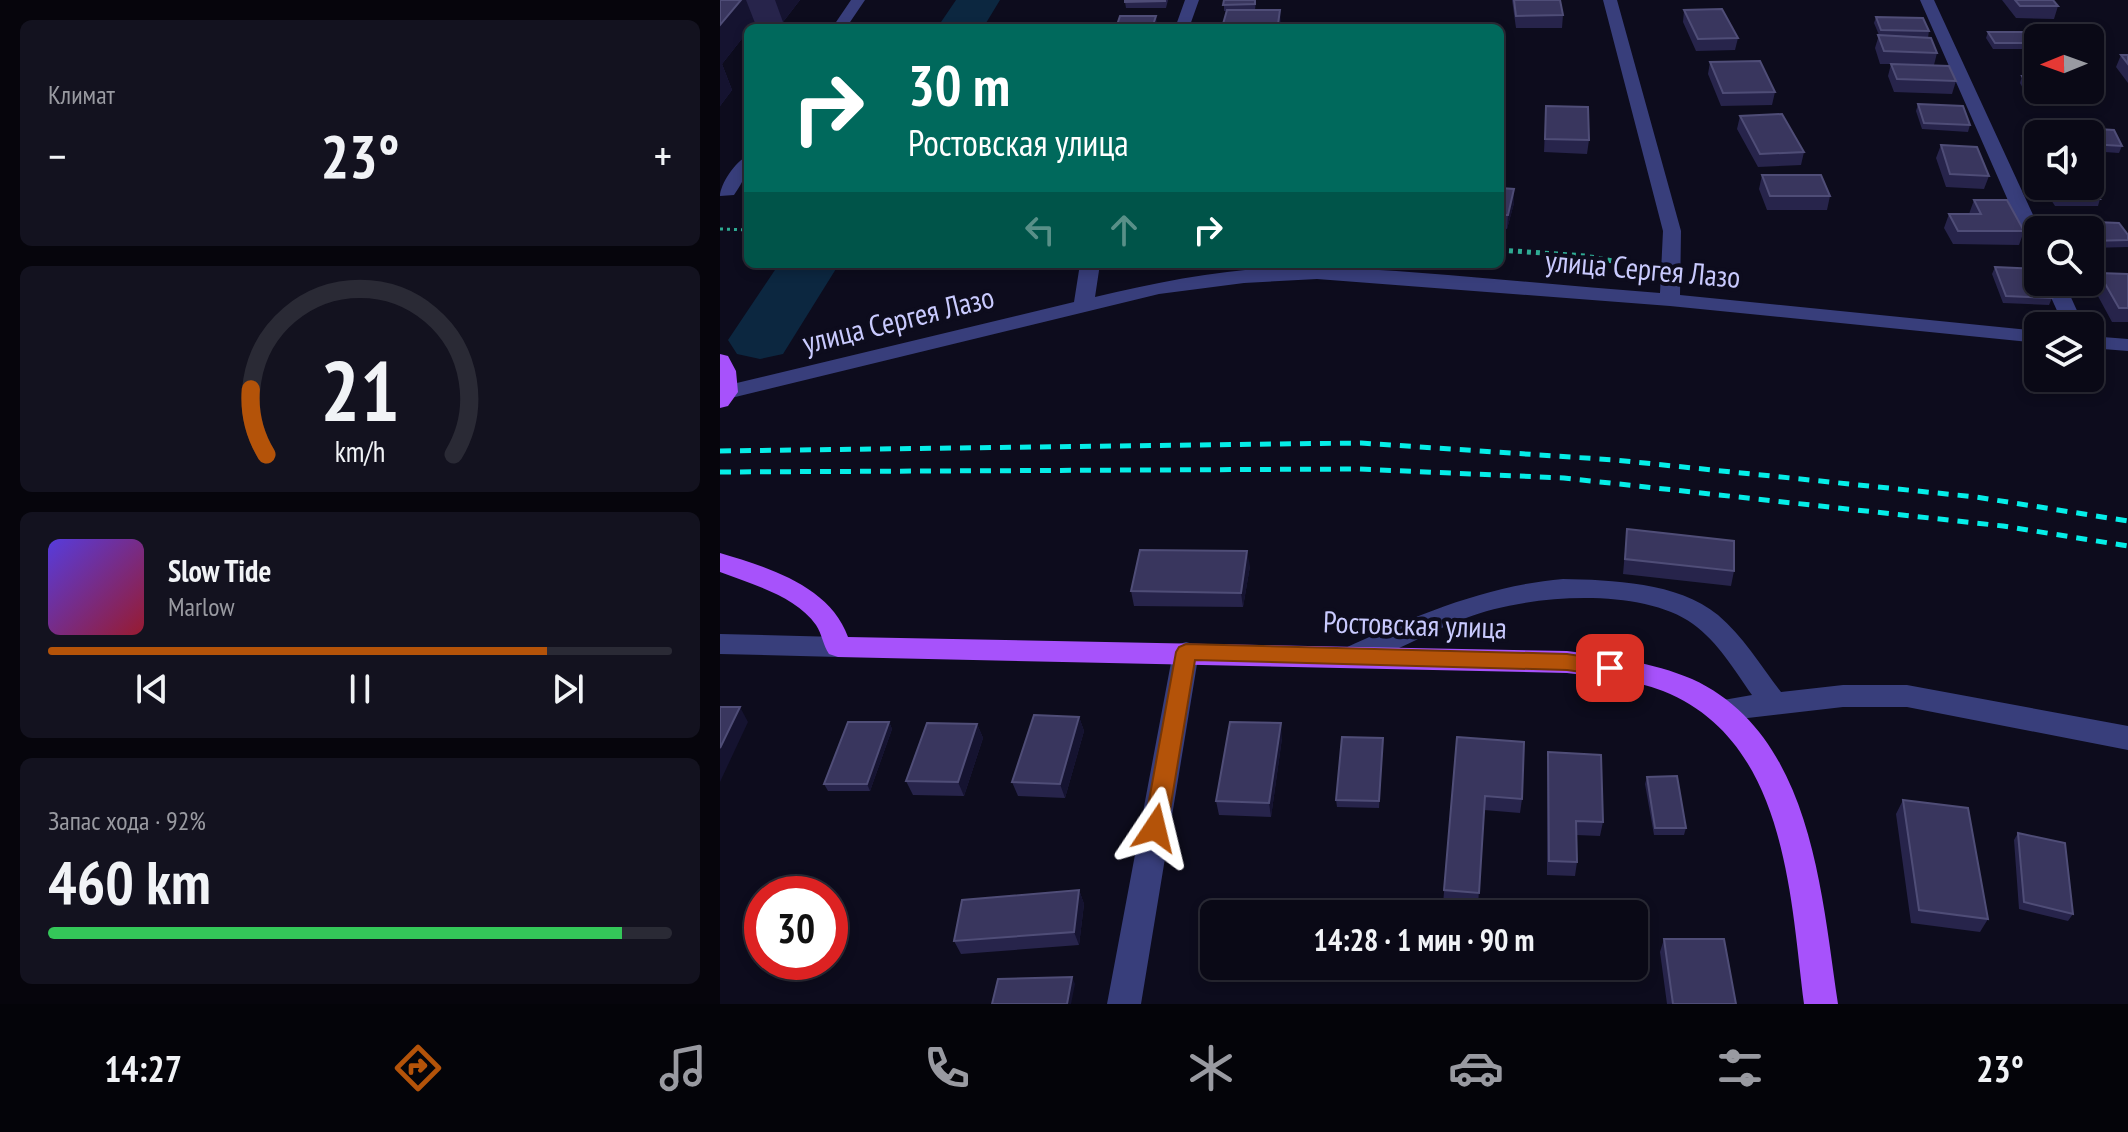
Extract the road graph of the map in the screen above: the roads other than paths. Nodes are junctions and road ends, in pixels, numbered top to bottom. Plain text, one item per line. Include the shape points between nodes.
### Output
1 (858, 0) edge
2 (1192, 0) edge
3 (1610, 0) edge
4 (1927, 0) edge
5 (842, 24) edge
6 (1183, 24) edge
7 (744, 167) edge
8 (720, 191) edge
9 (2024, 216) edge
10 (1089, 268) edge
11 (1670, 300) junction
12 (1084, 304) junction
13 (2024, 336) edge
14 (2104, 343) edge
15 (2128, 345) edge
16 (720, 361) edge
17 (724, 397) edge
18 (720, 562) edge
19 (720, 644) edge
20 (838, 647) junction
21 (1186, 652) junction
22 (1353, 656) junction
23 (1774, 704) junction
24 (1722, 710) junction
25 (2128, 738) edge
26 (1124, 1004) edge
27 (1821, 1004) edge

1 - 5 street
2 - 6 street
3 - 11 street via 1672,231
4 - 9 street
7 - 8 street via 728,191
10 - 12 street
11 - 12 street, улица Сергея Лазо via 1317,273 1159,288
11 - 13 street, улица Сергея Лазо
12 - 17 street, улица Сергея Лазо
14 - 15 street
16 - 17 main road
18 - 20 main road via 818,609
19 - 20 street
20 - 21 main road, Ростовская улица
21 - 22 main road, Ростовская улица
21 - 26 street
22 - 23 street via 1458,608 1509,592 1548,588 1626,593 1679,604 1710,623
22 - 24 main road, Ростовская улица via 1567,662 1632,671 1684,688
23 - 24 street
23 - 25 street via 1907,696
24 - 27 main road, Ростовская улица via 1752,744 1777,788 1794,836

